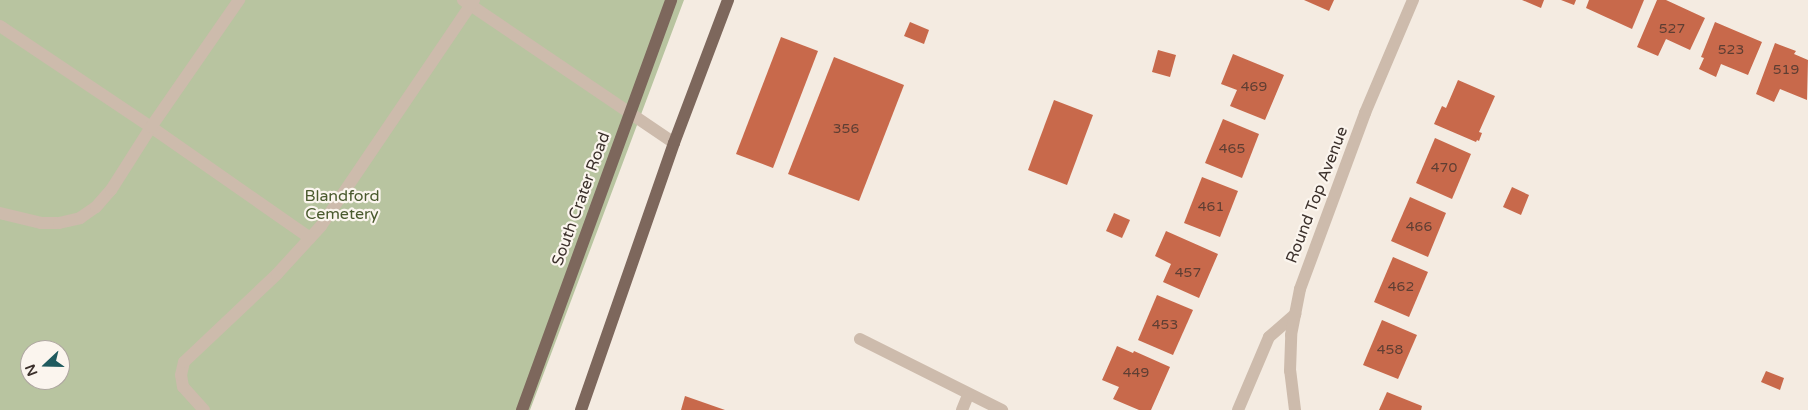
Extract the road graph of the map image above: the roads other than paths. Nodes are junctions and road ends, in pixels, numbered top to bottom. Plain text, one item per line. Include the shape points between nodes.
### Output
1 (240, 0) edge
2 (671, 0) edge
3 (728, 0) edge
4 (1413, 0) edge
5 (469, 2) edge
6 (0, 26) edge
7 (629, 112) junction
8 (151, 127) junction
9 (674, 143) junction
10 (0, 213) edge
11 (310, 238) junction
12 (1295, 314) junction
13 (860, 339) dead end
14 (968, 395) junction
15 (204, 410) edge
16 (522, 410) edge
17 (581, 410) edge
18 (962, 410) edge
19 (1002, 410) edge
20 (1238, 410) edge
21 (1295, 410) edge

1 - 8 street
2 - 7 main road, South Crater Road
3 - 9 main road
4 - 12 street, Round Top Avenue via 1365,113 1315,245
5 - 7 street
5 - 11 street
6 - 8 street
7 - 9 street
7 - 16 main road, South Crater Road
8 - 10 street via 111,190 96,207 80,218 58,224 41,223
8 - 11 street
9 - 17 main road
11 - 15 street via 277,274 184,362 181,374 184,387
12 - 20 street via 1269,337
12 - 21 street, Round Top Avenue via 1290,371
13 - 14 street
14 - 18 street
14 - 19 street

